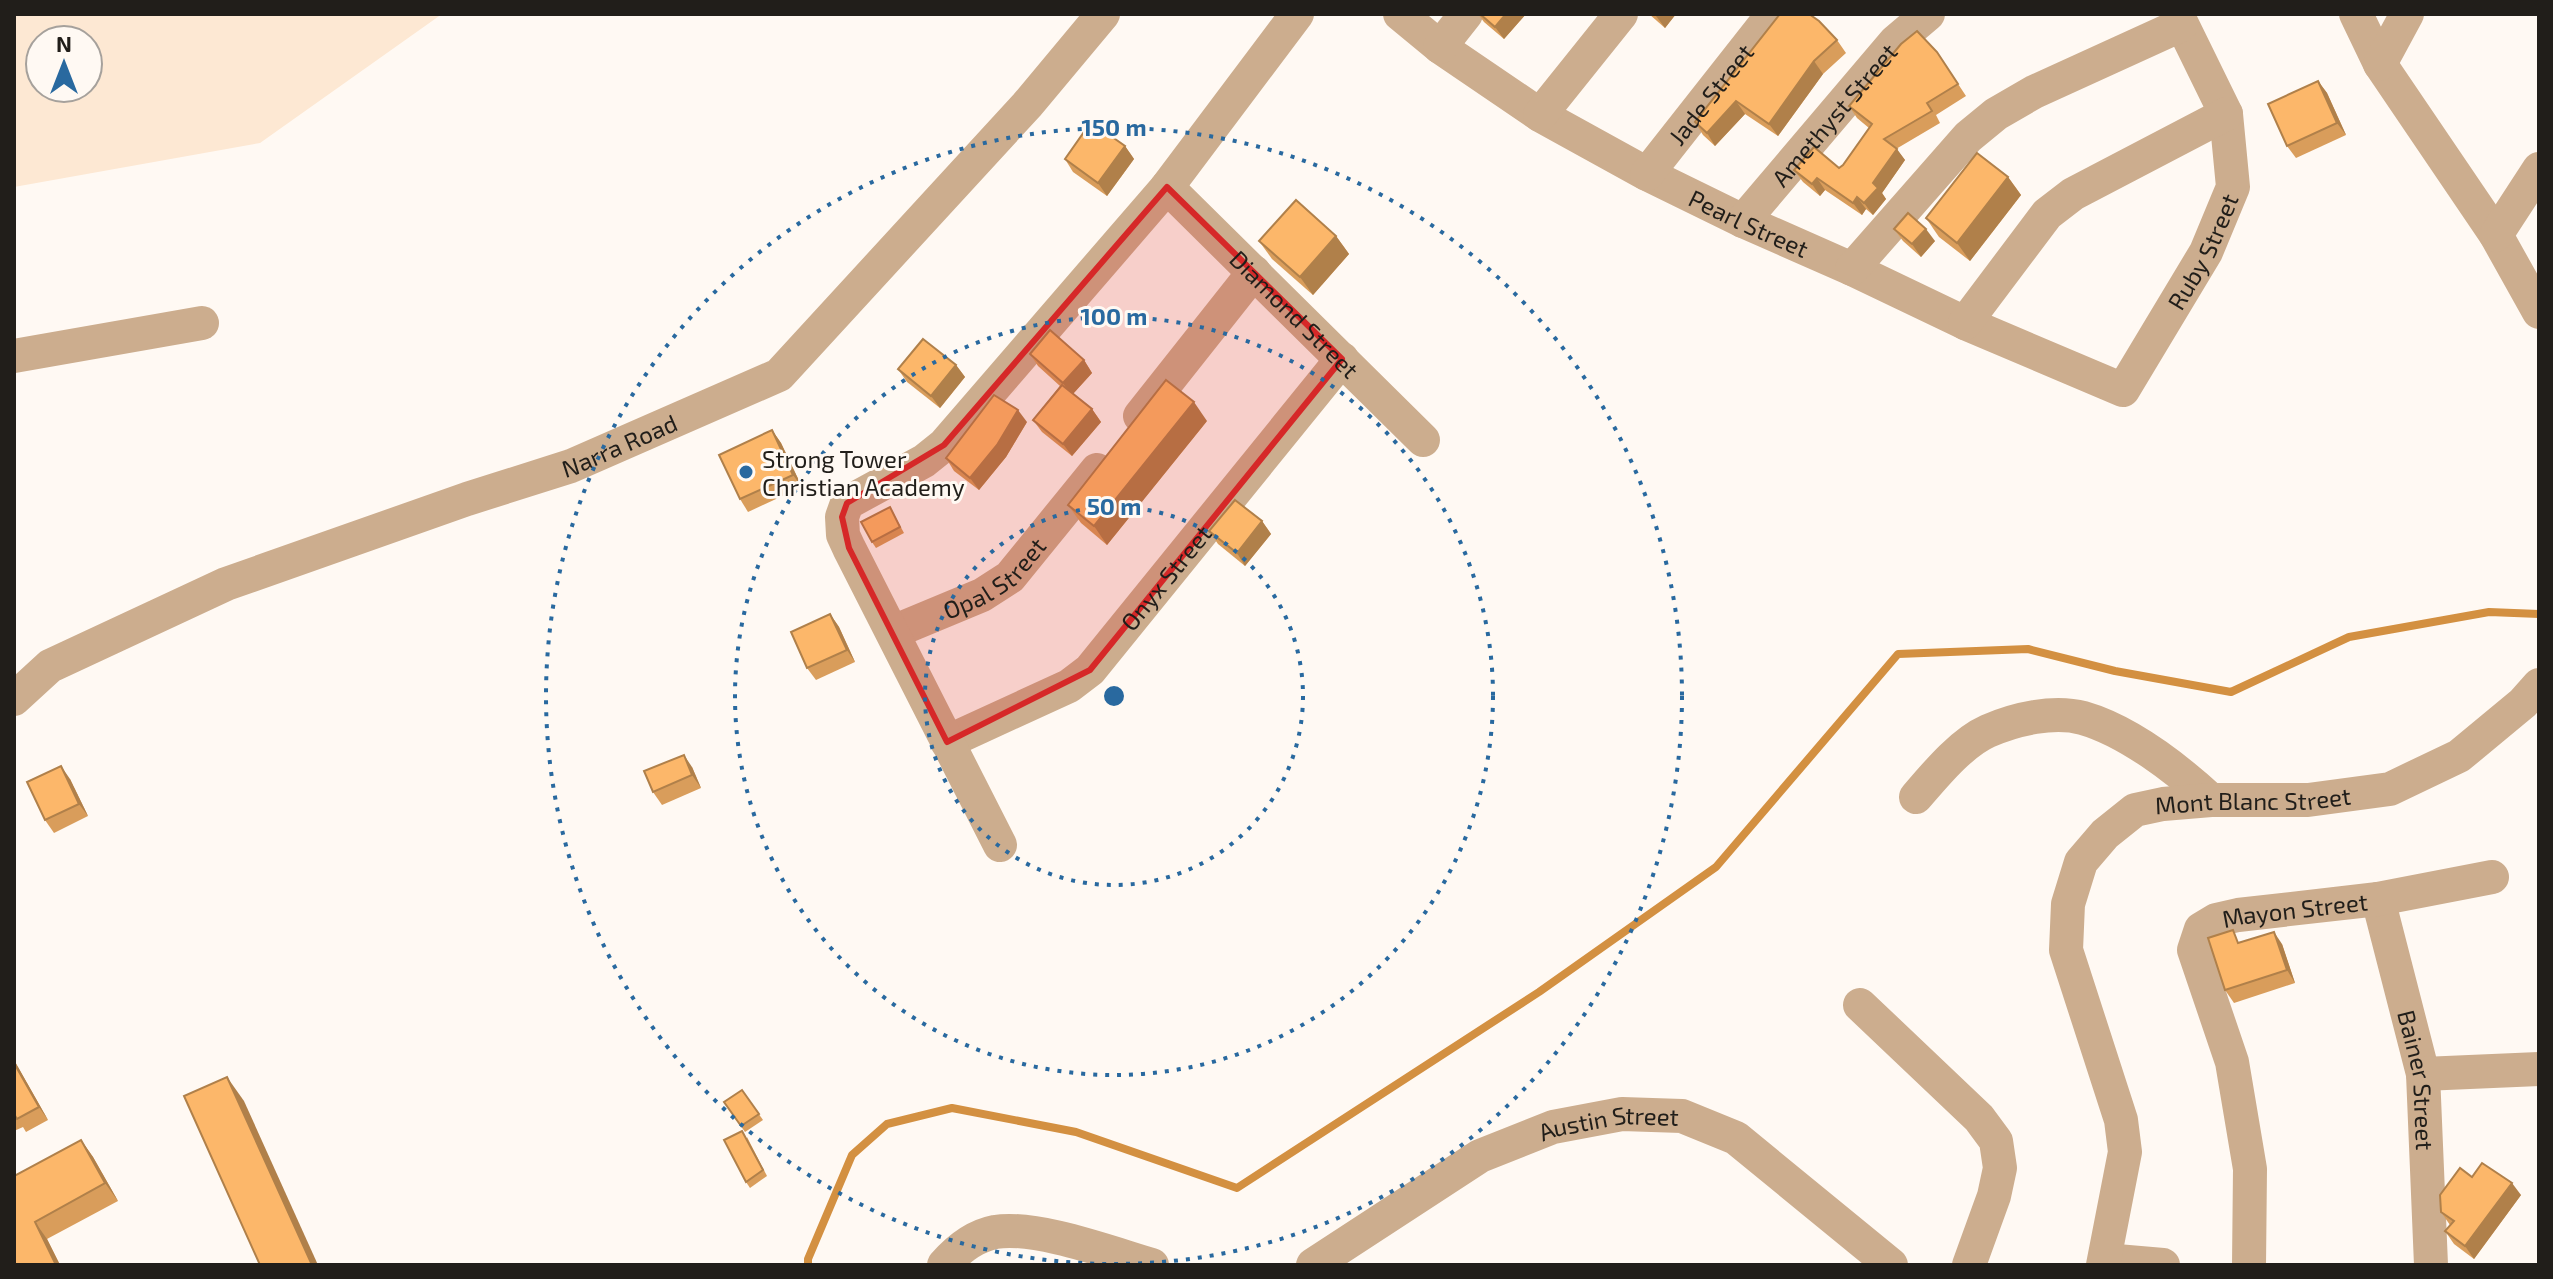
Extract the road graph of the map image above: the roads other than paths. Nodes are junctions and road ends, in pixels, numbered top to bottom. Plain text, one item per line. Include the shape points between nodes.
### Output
1 (1103, 14) edge
2 (1297, 14) edge
3 (1400, 14) edge
4 (1466, 14) edge
5 (1621, 14) edge
6 (1773, 14) edge
7 (1928, 14) edge
8 (2356, 14) edge
9 (2407, 14) edge
10 (2179, 20) edge
11 (1440, 47) junction
12 (2380, 64) junction
13 (2226, 114) junction
14 (1540, 115) junction
15 (2539, 169) edge
16 (1647, 174) junction
17 (1167, 187) junction
18 (1743, 221) junction
19 (2496, 235) junction
20 (1852, 269) junction
21 (1254, 272) junction
22 (2539, 312) edge
23 (202, 323) dead end
24 (1965, 323) junction
25 (14, 356) edge
26 (1342, 359) junction
27 (2123, 390) joint
28 (1423, 440) dead end
29 (893, 632) junction
30 (50, 666) junction
31 (14, 676) edge
32 (2539, 685) edge
33 (14, 699) edge
34 (947, 742) junction
35 (1916, 797) dead end
36 (2211, 800) junction
37 (1000, 845) dead end
38 (2492, 877) dead end
39 (2378, 899) junction
40 (1860, 1005) dead end
41 (2539, 1069) edge
42 (2423, 1074) junction
43 (1095, 1256) edge
44 (2104, 1262) edge
45 (944, 1265) edge
46 (1152, 1265) edge
47 (1313, 1265) edge
48 (1891, 1265) edge
49 (1969, 1265) edge
50 (2163, 1265) edge
51 (2249, 1265) edge
52 (2431, 1265) edge

1 - 30 street, Narra Road via 1027,105 779,375 571,466 226,584
2 - 17 street
3 - 11 street, Pearl Street
4 - 11 street
5 - 14 street
6 - 16 street, Jade Street
7 - 18 street, Amethyst Street via 1895,42
8 - 12 street
9 - 12 street
10 - 13 street, Ruby Street
10 - 20 street via 1996,114 1968,137
11 - 14 street, Pearl Street
12 - 19 street
13 - 24 street via 2073,194 2047,214
13 - 27 street, Ruby Street via 2233,187 2206,252
14 - 16 street, Pearl Street
15 - 19 street
16 - 18 street, Pearl Street
17 - 21 street, Diamond Street
17 - 29 street via 944,445 847,503 843,535
18 - 20 street, Pearl Street
19 - 22 street
20 - 24 street, Pearl Street
21 - 26 street, Diamond Street
21 - 29 street, Opal Street via 1010,577 982,595
23 - 25 street
24 - 27 street, Pearl Street
26 - 28 street, Diamond Street
26 - 34 street, Onyx Street via 1090,670 1069,686
29 - 34 street
30 - 31 street
30 - 33 street, Narra Road
32 - 36 street, Mont Blanc Street via 2459,756 2390,789 2308,800
34 - 37 street
35 - 36 street via 1947,762 1986,732 2040,716 2082,718 2125,737 2163,759
36 - 44 street, Mont Blanc Street via 2135,810 2081,862 2068,904 2066,950 2121,1120 2125,1152
38 - 39 street, Mayon Street
39 - 42 street, Bainer Street
39 - 51 street, Mayon Street via 2238,915 2201,929 2194,950 2232,1062 2250,1169
40 - 49 street via 1979,1118 1996,1141 2000,1168 1994,1196
41 - 42 street
42 - 52 street, Bainer Street
43 - 45 street via 1028,1232 995,1232 969,1242
43 - 46 street
44 - 50 street
47 - 48 street, Austin Street via 1480,1156 1553,1127 1622,1114 1682,1116 1736,1138

